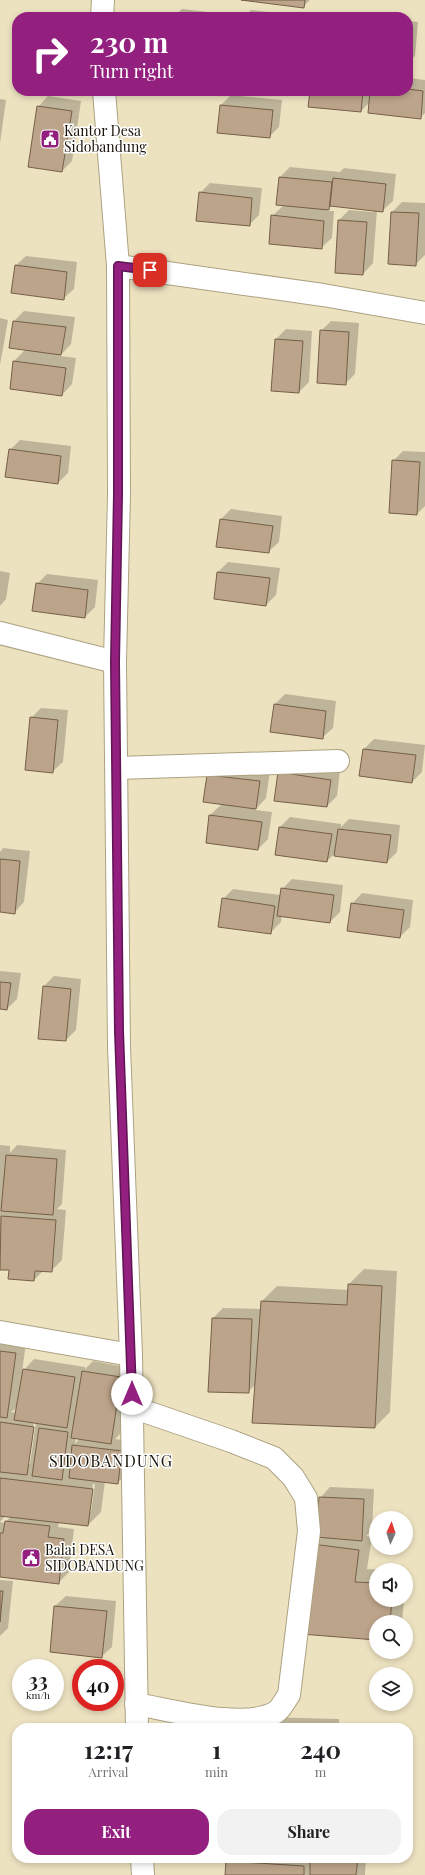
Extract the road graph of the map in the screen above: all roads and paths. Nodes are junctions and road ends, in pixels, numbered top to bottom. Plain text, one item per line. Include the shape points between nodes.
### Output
1 (103, 0) edge
2 (102, 12) edge
3 (104, 96) edge
4 (118, 266) junction
5 (425, 314) edge
6 (0, 633) edge
7 (115, 662) junction
8 (338, 761) dead end
9 (118, 768) junction
10 (0, 1332) edge
11 (131, 1355) junction
12 (132, 1407) junction
13 (136, 1704) junction
14 (137, 1723) edge
15 (142, 1863) edge
16 (143, 1875) edge

1 - 2 street
3 - 4 street
4 - 5 street via 323,295
4 - 7 street
6 - 7 street
7 - 9 street
8 - 9 street
9 - 11 street via 119,1046
10 - 11 street
11 - 12 street
12 - 13 street
12 - 13 street via 274,1458 293,1477 306,1498 309,1531 289,1695 277,1711 260,1719 230,1720
13 - 14 street
15 - 16 street

